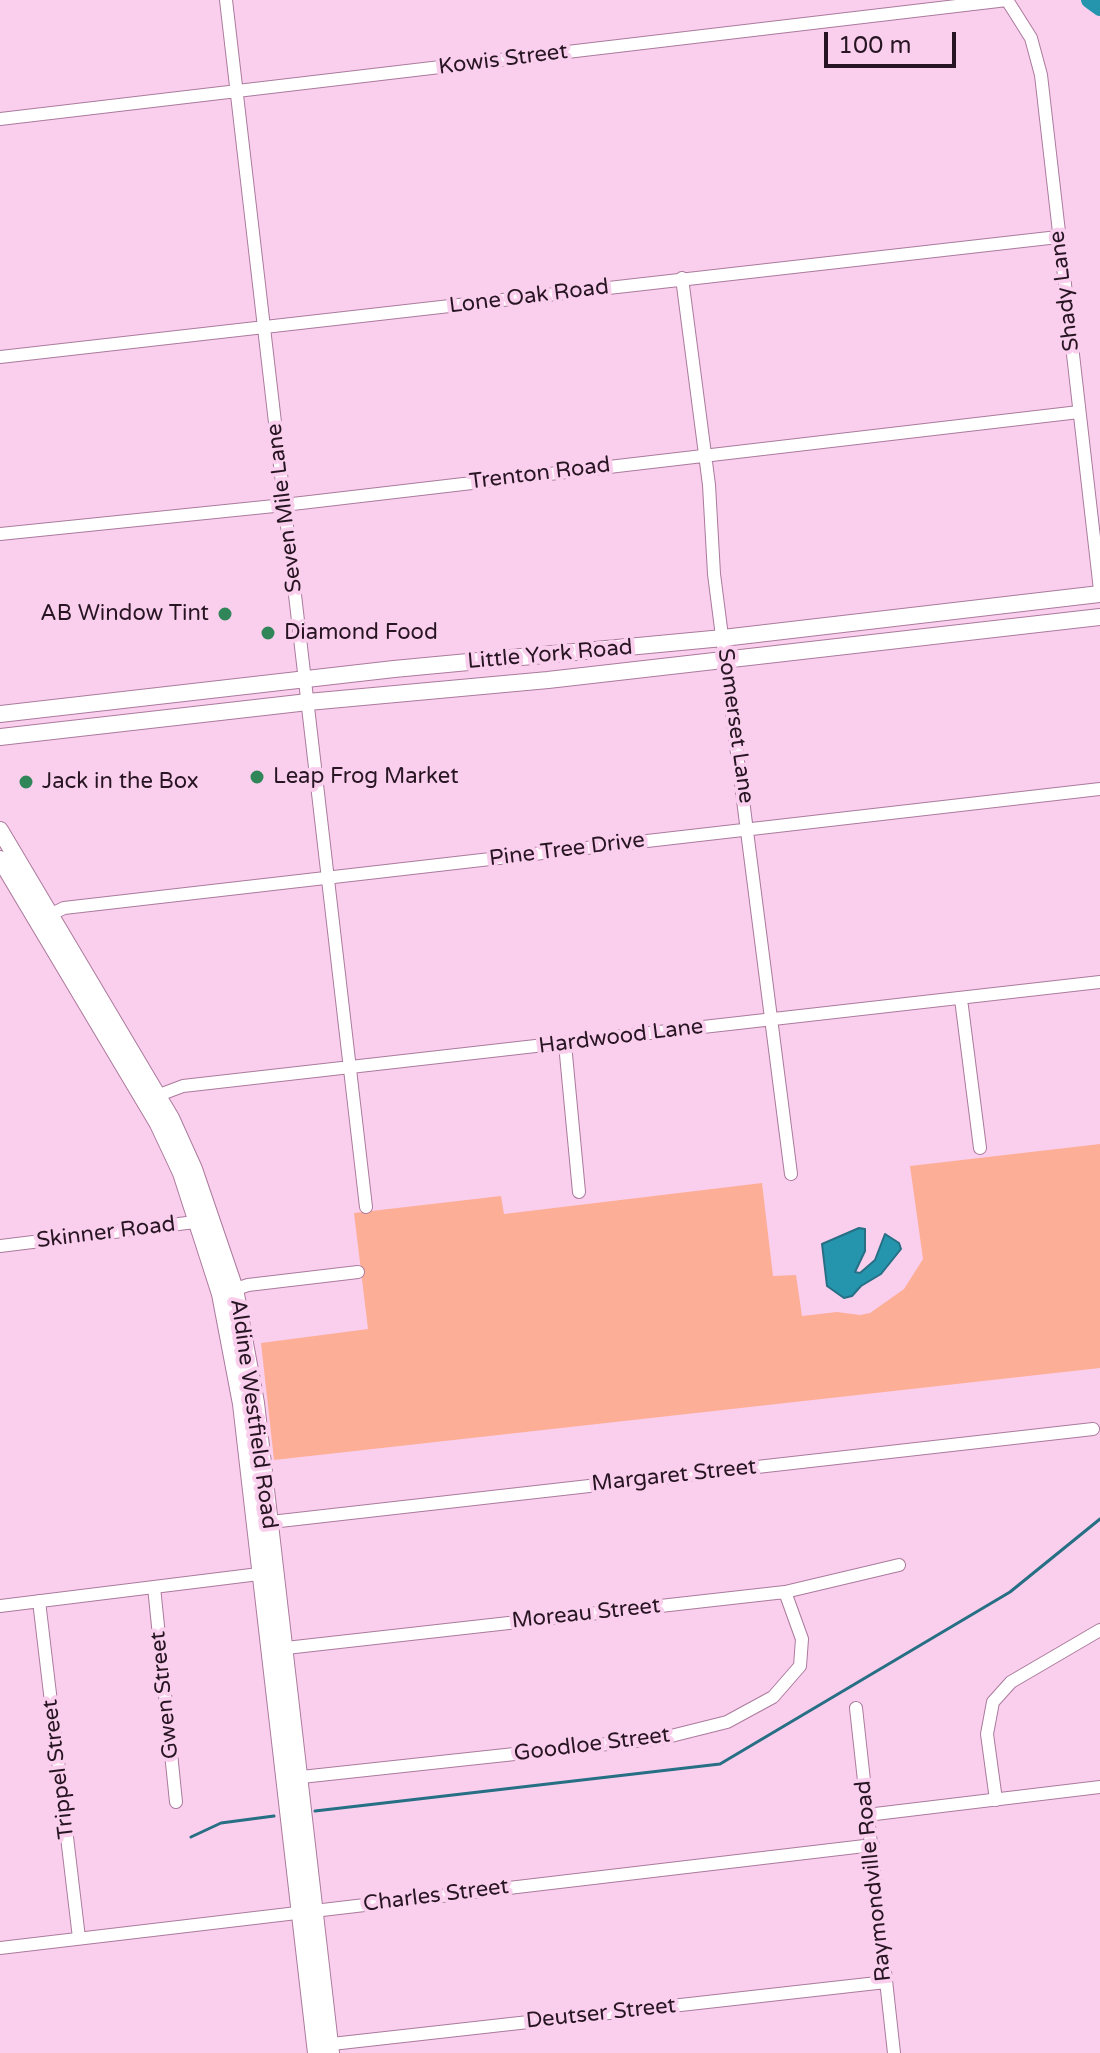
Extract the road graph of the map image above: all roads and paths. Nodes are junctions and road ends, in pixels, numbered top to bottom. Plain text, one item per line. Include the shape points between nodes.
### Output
1 (226, 0) edge
2 (1007, 0) edge
3 (237, 92) junction
4 (0, 119) edge
5 (1058, 237) junction
6 (682, 278) junction
7 (265, 327) junction
8 (0, 357) edge
9 (1079, 412) junction
10 (706, 454) junction
11 (284, 505) junction
12 (0, 534) edge
13 (1100, 592) edge
14 (1100, 617) edge
15 (723, 638) junction
16 (726, 660) junction
17 (305, 679) junction
18 (308, 702) junction
19 (0, 714) edge
20 (0, 737) edge
21 (1100, 789) edge
22 (749, 829) junction
23 (0, 830) edge
24 (0, 859) edge
25 (328, 878) junction
26 (15, 883) edge
27 (44, 918) junction
28 (1100, 982) edge
29 (961, 999) junction
30 (771, 1020) junction
31 (565, 1044) junction
32 (351, 1068) junction
33 (151, 1098) junction
34 (980, 1148) dead end
35 (791, 1174) dead end
36 (579, 1192) dead end
37 (366, 1207) dead end
38 (205, 1221) junction
39 (0, 1246) edge
40 (358, 1272) dead end
41 (228, 1292) junction
42 (1093, 1429) dead end
43 (262, 1523) junction
44 (899, 1565) dead end
45 (268, 1573) junction
46 (154, 1587) junction
47 (785, 1592) junction
48 (39, 1601) junction
49 (0, 1606) edge
50 (1100, 1630) edge
51 (277, 1649) junction
52 (856, 1708) dead end
53 (292, 1778) junction
54 (1100, 1787) edge
55 (996, 1800) junction
56 (176, 1802) dead end
57 (867, 1815) junction
58 (873, 1845) junction
59 (308, 1911) junction
60 (79, 1938) junction
61 (0, 1948) edge
62 (886, 1982) junction
63 (323, 2049) edge
64 (894, 2053) edge

1 - 3 street, Seven Mile Lane
2 - 3 street, Kowis Street
2 - 5 street, Shady Lane via 1031,38 1041,75
3 - 4 street, Kowis Street
3 - 7 street, Seven Mile Lane
5 - 6 street, Lone Oak Road
5 - 9 street, Shady Lane
6 - 7 street, Lone Oak Road
6 - 10 street, Somerset Lane
7 - 8 street, Lone Oak Road
7 - 11 street, Seven Mile Lane
9 - 10 street, Trenton Road
9 - 13 street, Shady Lane
10 - 11 street, Trenton Road
10 - 15 street, Somerset Lane
11 - 12 street, Trenton Road
11 - 17 street, Seven Mile Lane
13 - 15 main road, Little York Road
14 - 16 main road, Little York Road
15 - 16 street, Somerset Lane
15 - 17 main road, Little York Road
16 - 18 main road, Little York Road
16 - 22 street, Somerset Lane
17 - 18 street, Seven Mile Lane
17 - 19 main road, Little York Road
18 - 20 main road, Little York Road
18 - 25 street, Seven Mile Lane
21 - 22 street, Pine Tree Drive
22 - 25 street, Pine Tree Drive
22 - 30 street, Somerset Lane
23 - 26 main road, Aldine Westfield Road
24 - 26 main road, Aldine Westfield Road
25 - 27 street, Pine Tree Drive via 64,908
25 - 32 street, Seven Mile Lane
26 - 27 main road, Aldine Westfield Road
27 - 33 main road, Aldine Westfield Road
28 - 29 street, Hardwood Lane
29 - 30 street, Hardwood Lane
29 - 34 street
30 - 31 street, Hardwood Lane
30 - 35 street, Somerset Lane
31 - 32 street, Hardwood Lane
31 - 36 street
32 - 33 street, Hardwood Lane via 183,1086
32 - 37 street, Seven Mile Lane
33 - 38 main road, Aldine Westfield Road
38 - 39 street, Skinner Road
38 - 41 main road, Aldine Westfield Road
40 - 41 street
41 - 43 main road, Aldine Westfield Road via 249,1404
42 - 43 street, Margaret Street
43 - 45 main road, Aldine Westfield Road
44 - 47 street, Moreau Street
45 - 46 street
45 - 51 main road, Aldine Westfield Road
46 - 48 street
46 - 56 street, Gwen Street
47 - 51 street, Moreau Street
47 - 53 street, Goodloe Street via 802,1639 800,1666 773,1697 727,1722 663,1738
48 - 49 street
48 - 60 street, Trippel Street
50 - 55 street via 1011,1682 993,1702 987,1734
51 - 53 main road, Aldine Westfield Road
52 - 57 street, Raymondville Road
53 - 59 main road, Aldine Westfield Road
54 - 55 street
55 - 57 street
57 - 58 street, Raymondville Road
58 - 59 street, Charles Street
58 - 62 street, Raymondville Road
59 - 60 street, Charles Street
59 - 63 main road, Aldine Westfield Road
60 - 61 street, Charles Street
62 - 63 street, Deutser Street
62 - 64 street, Raymondville Road

